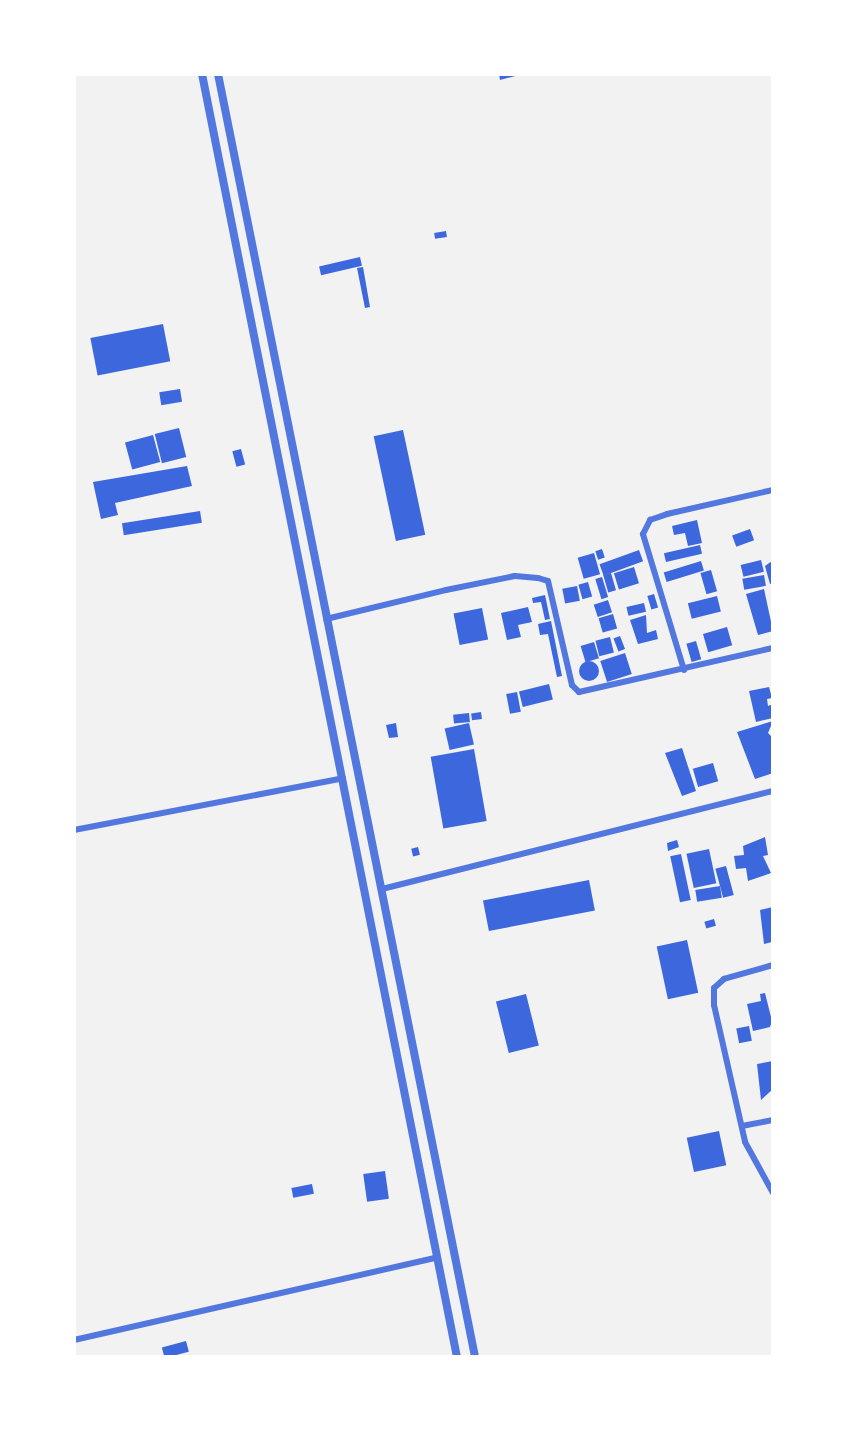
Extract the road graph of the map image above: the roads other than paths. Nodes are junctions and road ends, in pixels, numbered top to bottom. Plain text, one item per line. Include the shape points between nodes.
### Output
1 (202, 74) edge
2 (218, 74) edge
3 (773, 490) edge
4 (326, 619) junction
5 (773, 648) edge
6 (684, 670) junction
7 (343, 778) junction
8 (773, 791) edge
9 (74, 830) edge
10 (382, 889) junction
11 (773, 965) edge
12 (773, 1120) edge
13 (742, 1126) junction
14 (773, 1193) edge
15 (435, 1258) junction
16 (74, 1340) edge
17 (457, 1357) edge
18 (475, 1357) edge

1 - 7 street
2 - 4 street
3 - 6 street via 667,514 650,520 643,534
4 - 6 street via 515,576 538,578 548,581 572,685 579,692
4 - 10 street
5 - 6 street
7 - 9 street
7 - 15 street
8 - 10 street
10 - 18 street
11 - 13 street via 724,979 714,988
12 - 13 street
13 - 14 street
15 - 16 street
15 - 17 street

